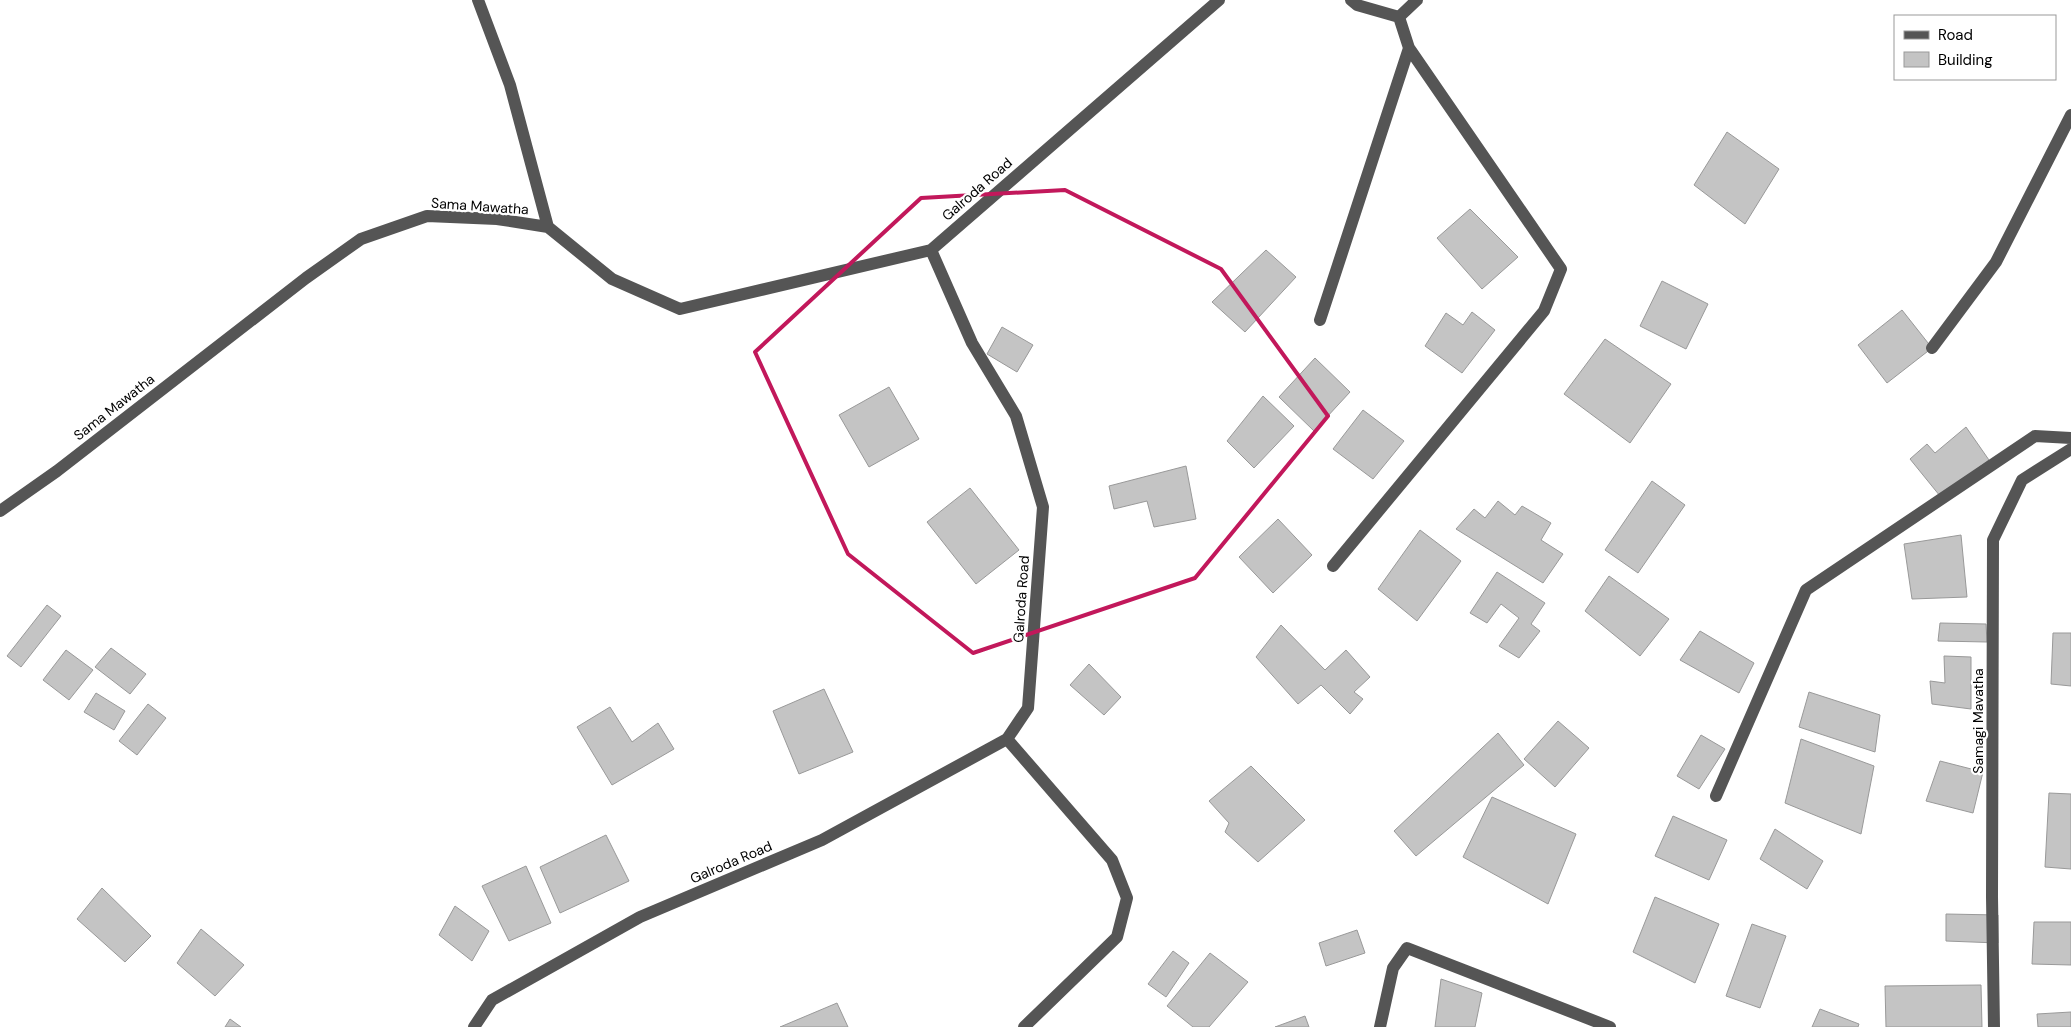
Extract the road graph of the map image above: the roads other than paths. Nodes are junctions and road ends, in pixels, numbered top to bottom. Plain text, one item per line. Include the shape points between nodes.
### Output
1 (478, 0) edge
2 (1219, 0) edge
3 (1351, 0) edge
4 (1417, 0) edge
5 (1399, 17) junction
6 (1409, 48) junction
7 (2071, 115) edge
8 (548, 227) junction
9 (931, 250) junction
10 (1320, 320) dead end
11 (1932, 348) dead end
12 (2071, 438) edge
13 (2071, 449) edge
14 (0, 511) edge
15 (1333, 566) dead end
16 (1007, 739) junction
17 (1716, 796) dead end
18 (474, 1027) edge
19 (1024, 1027) edge
20 (1380, 1027) edge
21 (1610, 1027) edge
22 (1994, 1027) edge

1 - 8 street via 510,85
2 - 9 street, Galroda Road
3 - 5 street via 1357,5
4 - 5 street
5 - 6 street
6 - 10 street
6 - 15 street via 1561,269 1544,311
7 - 11 street via 1996,262
8 - 9 street via 612,280 680,308
8 - 14 street, Sama Mawatha via 496,219 427,216 361,239
9 - 16 street, Galroda Road via 972,343 1016,416 1042,507 1028,708
12 - 17 street via 2035,436 1806,590
13 - 22 street, Samagi Mavatha via 2022,480 1993,540
16 - 18 street, Galroda Road via 822,840 640,917 492,1000
16 - 19 street via 1112,860 1127,898 1117,937
20 - 21 street via 1392,968 1407,948

